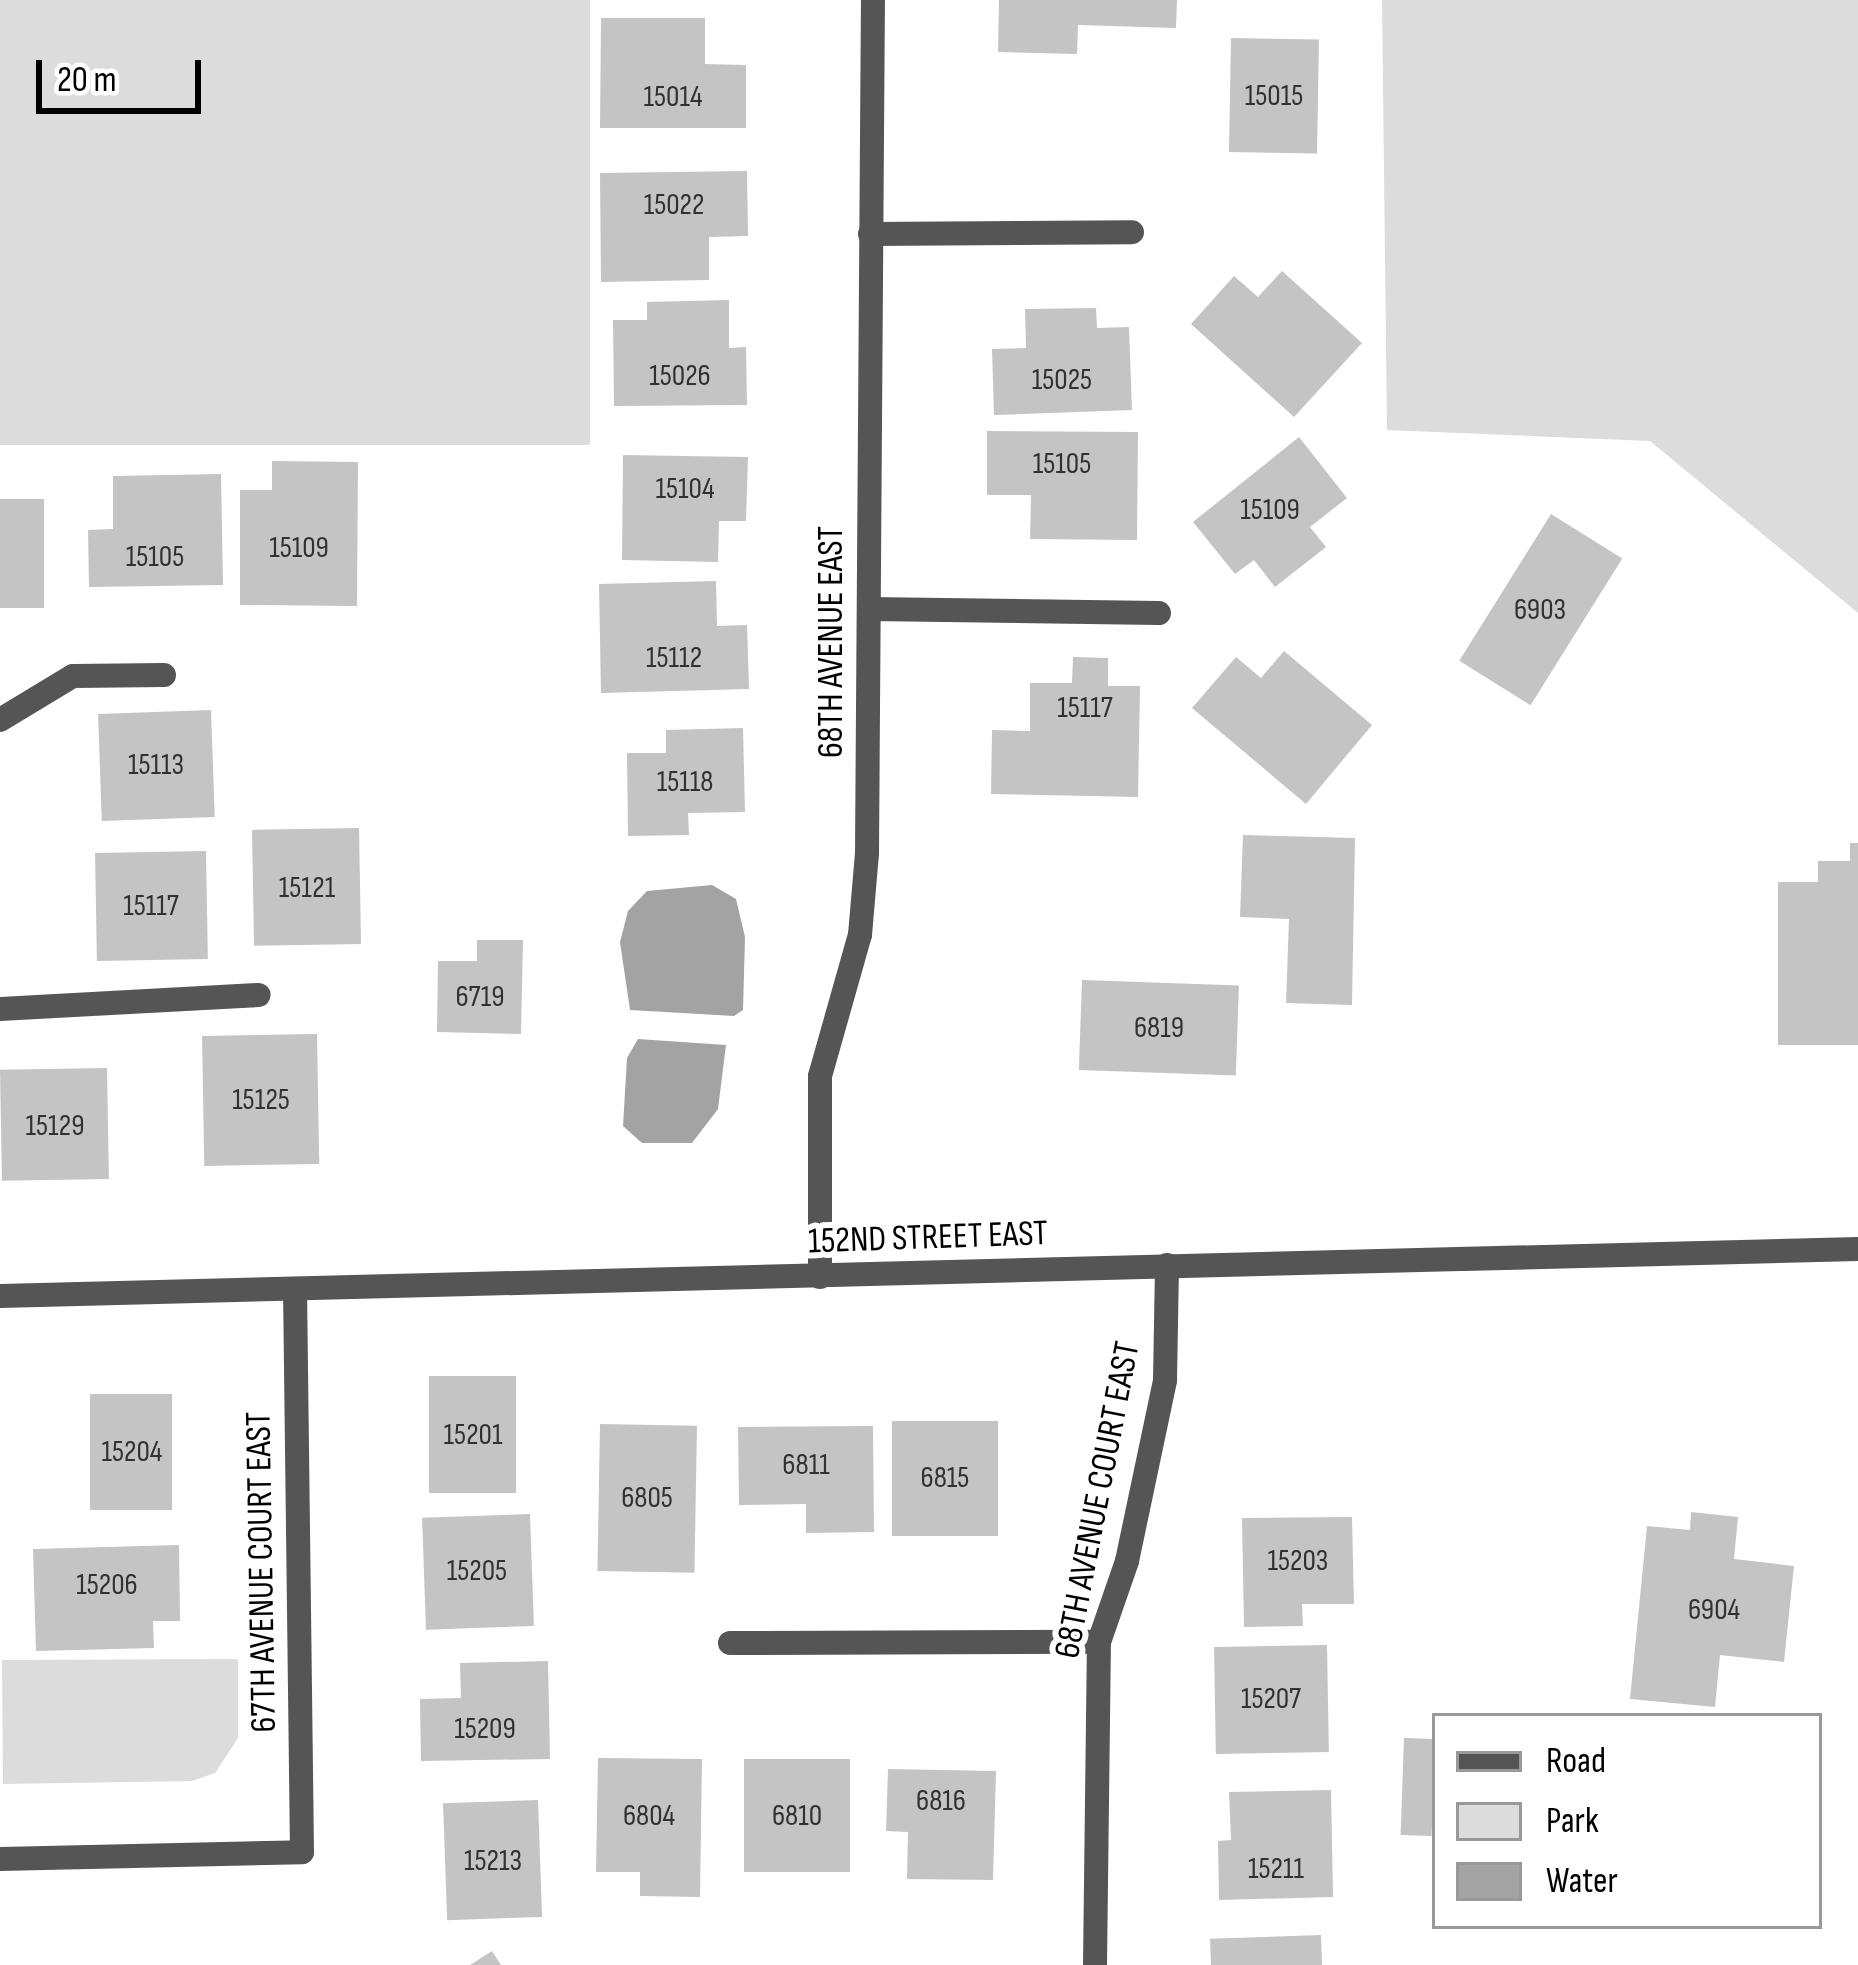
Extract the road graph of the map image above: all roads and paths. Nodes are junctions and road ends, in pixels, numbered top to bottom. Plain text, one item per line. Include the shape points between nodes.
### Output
1 (873, 0) edge
2 (1132, 232) dead end
3 (870, 234) junction
4 (869, 609) junction
5 (1160, 613) dead end
6 (164, 675) dead end
7 (0, 720) edge
8 (259, 995) dead end
9 (0, 1009) edge
10 (1858, 1249) edge
11 (1167, 1265) junction
12 (820, 1277) junction
13 (295, 1290) junction
14 (0, 1296) edge
15 (1099, 1642) junction
16 (730, 1643) dead end
17 (0, 1859) edge
18 (1094, 1965) edge

1 - 3 street, 68TH AVENUE EAST
2 - 3 street
3 - 4 street, 68TH AVENUE EAST
4 - 5 street
4 - 12 street, 68TH AVENUE EAST via 867,854 860,935 820,1076
6 - 7 street via 73,676
8 - 9 street
10 - 11 street, 152ND STREET EAST
11 - 12 street, 152ND STREET EAST
11 - 15 street, 68TH AVENUE COURT EAST via 1165,1380 1127,1561
12 - 13 street, 152ND STREET EAST
13 - 14 street, 152ND STREET EAST
13 - 17 street, 67TH AVENUE COURT EAST via 302,1852
15 - 16 street
15 - 18 street, 68TH AVENUE COURT EAST

